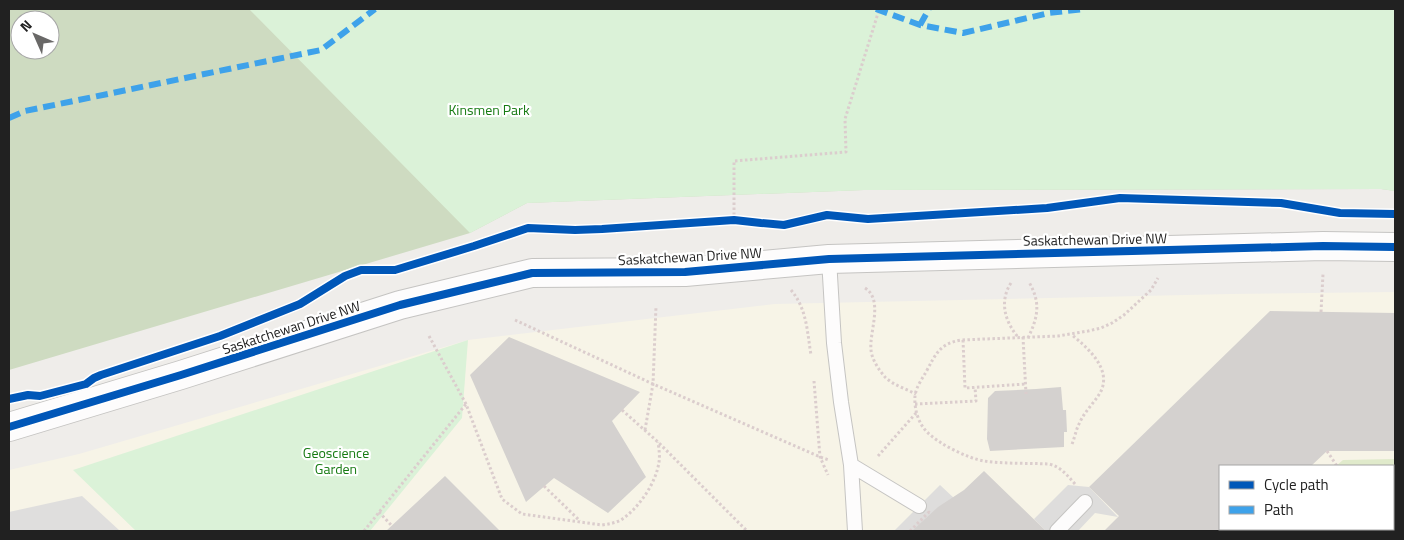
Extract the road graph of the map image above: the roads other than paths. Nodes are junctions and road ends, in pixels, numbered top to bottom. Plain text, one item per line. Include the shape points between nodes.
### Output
1 (1395, 247) edge
2 (829, 258) junction
3 (9, 426) edge
4 (851, 465) junction
5 (1085, 502) road end
6 (919, 506) dead end
7 (855, 531) edge
8 (1056, 531) edge

1 - 2 street, Saskatchewan Drive NW
2 - 3 street, Saskatchewan Drive NW via 685,272 532,273 400,305 181,376
2 - 4 lane via 834,343
4 - 6 lane
4 - 7 lane
5 - 8 lane

